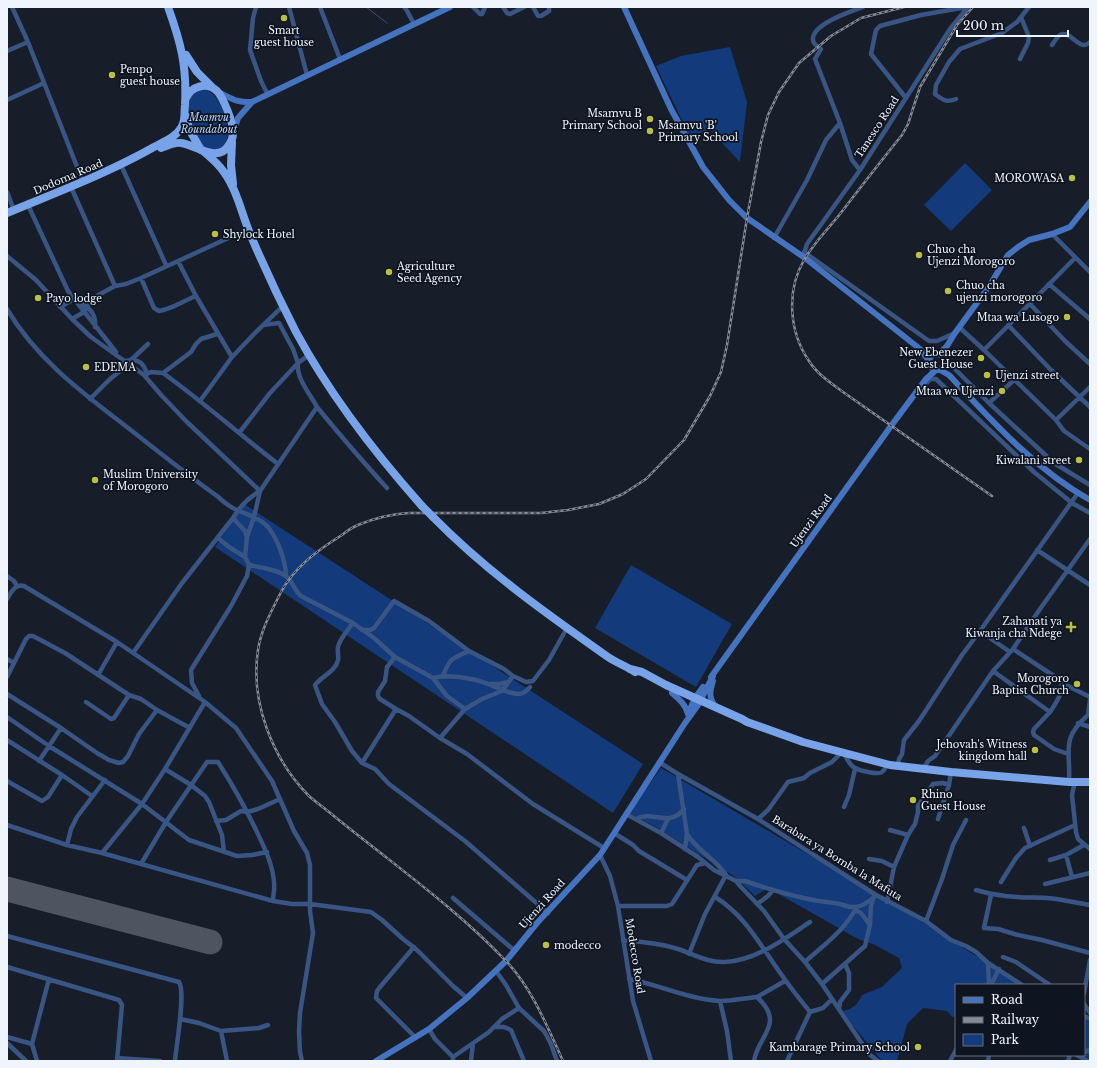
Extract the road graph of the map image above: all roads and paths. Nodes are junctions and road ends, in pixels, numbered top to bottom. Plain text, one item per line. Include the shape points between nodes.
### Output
1 (12, 7) edge
2 (168, 7) edge
3 (256, 7) edge
4 (289, 7) edge
5 (320, 7) edge
6 (404, 7) edge
7 (450, 7) edge
8 (473, 7) edge
9 (485, 7) edge
10 (503, 7) edge
11 (524, 7) edge
12 (533, 7) edge
13 (549, 7) edge
14 (624, 7) edge
15 (863, 7) edge
16 (967, 7) edge
17 (1029, 7) edge
18 (1021, 17) junction
19 (414, 24) junction
20 (28, 42) junction
21 (1090, 42) edge
22 (1052, 45) dead end
23 (182, 48) junction
24 (7, 51) edge
25 (340, 59) junction
26 (1020, 59) dead end
27 (307, 76) junction
28 (44, 83) junction
29 (216, 90) junction
30 (268, 95) junction
31 (906, 98) junction
32 (956, 99) dead end
33 (7, 100) edge
34 (252, 102) junction
35 (185, 103) junction
36 (840, 123) junction
37 (233, 135) junction
38 (202, 150) junction
39 (137, 157) junction
40 (121, 165) junction
41 (860, 170) junction
42 (83, 182) junction
43 (71, 187) junction
44 (234, 191) junction
45 (7, 192) edge
46 (1090, 202) edge
47 (28, 205) junction
48 (11, 212) edge
49 (248, 229) junction
50 (1052, 234) junction
51 (774, 238) junction
52 (804, 254) junction
53 (7, 256) edge
54 (1075, 258) junction
55 (178, 261) junction
56 (166, 266) junction
57 (1090, 272) edge
58 (140, 278) junction
59 (1049, 284) junction
60 (116, 286) junction
61 (196, 296) junction
62 (74, 299) junction
63 (1030, 304) junction
64 (60, 306) junction
65 (283, 306) junction
66 (87, 307) junction
67 (7, 310) edge
68 (84, 312) junction
69 (1090, 319) edge
70 (72, 320) junction
71 (263, 325) junction
72 (1009, 326) junction
73 (95, 327) junction
74 (959, 327) junction
75 (955, 333) junction
76 (217, 334) junction
77 (148, 344) dead end
78 (948, 346) junction
79 (920, 349) junction
80 (984, 350) junction
81 (937, 354) junction
82 (309, 355) junction
83 (120, 357) junction
84 (232, 357) junction
85 (131, 360) junction
86 (126, 361) junction
87 (945, 362) junction
88 (298, 363) junction
89 (1090, 364) edge
90 (934, 367) junction
91 (953, 367) dead end
92 (162, 373) junction
93 (146, 374) junction
94 (949, 375) junction
95 (1014, 380) junction
96 (1090, 387) edge
97 (1079, 398) junction
98 (90, 399) junction
99 (200, 402) junction
100 (990, 403) junction
101 (1090, 406) edge
102 (317, 407) junction
103 (903, 409) junction
104 (1056, 420) junction
105 (238, 433) junction
106 (1090, 449) edge
107 (278, 464) junction
108 (1042, 466) junction
109 (1036, 474) junction
110 (1090, 485) edge
111 (387, 488) dead end
112 (260, 491) junction
113 (1078, 493) junction
114 (1090, 500) edge
115 (1072, 503) junction
116 (237, 510) junction
117 (1090, 513) edge
118 (254, 517) junction
119 (233, 518) junction
120 (247, 537) junction
121 (218, 538) junction
122 (1090, 540) edge
123 (1037, 550) junction
124 (244, 556) junction
125 (249, 565) junction
126 (1067, 571) junction
127 (286, 575) junction
128 (7, 576) edge
129 (1090, 585) edge
130 (17, 586) junction
131 (7, 599) edge
132 (353, 622) junction
133 (374, 628) junction
134 (567, 628) junction
135 (362, 630) junction
136 (980, 631) junction
137 (374, 638) junction
138 (117, 642) junction
139 (469, 651) junction
140 (1012, 651) junction
141 (134, 653) junction
142 (395, 657) junction
143 (7, 659) edge
144 (14, 663) junction
145 (718, 668) junction
146 (630, 669) junction
147 (993, 671) junction
148 (98, 675) junction
149 (443, 676) junction
150 (512, 676) junction
151 (7, 677) edge
152 (433, 678) junction
153 (508, 682) junction
154 (1062, 683) junction
155 (488, 684) junction
156 (530, 687) dead end
157 (502, 691) junction
158 (672, 693) junction
159 (7, 694) edge
160 (129, 695) junction
161 (200, 698) junction
162 (1090, 698) edge
163 (86, 702) dead end
164 (205, 702) junction
165 (697, 702) junction
166 (717, 708) junction
167 (396, 709) junction
168 (465, 709) junction
169 (157, 710) junction
170 (1050, 712) junction
171 (688, 714) junction
172 (7, 717) edge
173 (747, 722) junction
174 (684, 723) junction
175 (1078, 723) junction
176 (1090, 727) edge
177 (61, 728) junction
178 (190, 728) junction
179 (440, 738) junction
180 (7, 740) edge
181 (49, 746) junction
182 (842, 753) junction
183 (1068, 754) junction
184 (39, 761) junction
185 (660, 762) junction
186 (362, 763) junction
187 (887, 764) junction
188 (898, 766) junction
189 (165, 769) junction
190 (855, 769) junction
191 (923, 769) junction
192 (951, 772) junction
193 (678, 774) junction
194 (62, 775) junction
195 (105, 780) junction
196 (7, 781) edge
197 (1072, 782) junction
198 (1090, 782) edge
199 (191, 785) junction
200 (949, 786) junction
201 (92, 796) junction
202 (280, 799) junction
203 (242, 802) junction
204 (142, 804) junction
205 (844, 807) dead end
206 (684, 809) junction
207 (248, 812) junction
208 (237, 813) junction
209 (626, 814) junction
210 (636, 819) junction
211 (668, 819) junction
212 (758, 819) junction
213 (938, 819) dead end
214 (966, 820) dead end
215 (216, 821) junction
216 (166, 822) junction
217 (7, 825) edge
218 (1075, 825) junction
219 (1024, 828) dead end
220 (890, 830) dead end
221 (614, 833) junction
222 (661, 833) junction
223 (688, 834) junction
224 (908, 835) junction
225 (1084, 844) junction
226 (67, 845) junction
227 (1030, 846) junction
228 (604, 848) junction
229 (1090, 848) edge
230 (685, 849) junction
231 (224, 852) junction
232 (267, 852) junction
233 (102, 853) junction
234 (600, 855) junction
235 (1066, 855) junction
236 (698, 858) junction
237 (869, 859) dead end
238 (1050, 860) dead end
239 (705, 863) junction
240 (141, 864) junction
241 (698, 865) junction
242 (894, 866) junction
243 (1090, 873) edge
244 (726, 875) junction
245 (1072, 877) junction
246 (687, 880) junction
247 (736, 881) junction
248 (1001, 882) dead end
249 (1045, 884) dead end
250 (773, 890) junction
251 (976, 890) dead end
252 (991, 895) junction
253 (716, 897) junction
254 (874, 897) junction
255 (452, 898) dead end
256 (273, 901) junction
257 (887, 902) junction
258 (310, 904) junction
259 (757, 904) junction
260 (1090, 905) edge
261 (618, 906) junction
262 (856, 908) junction
263 (548, 913) junction
264 (926, 921) junction
265 (810, 922) dead end
266 (870, 925) junction
267 (7, 936) edge
268 (784, 939) junction
269 (623, 940) junction
270 (414, 947) junction
271 (765, 950) junction
272 (514, 951) junction
273 (1090, 953) edge
274 (689, 954) junction
275 (1003, 957) dead end
276 (1090, 960) edge
277 (805, 962) junction
278 (988, 963) junction
279 (845, 964) junction
280 (7, 967) edge
281 (999, 969) junction
282 (496, 971) junction
283 (49, 979) junction
284 (629, 979) junction
285 (786, 981) junction
286 (822, 984) junction
287 (991, 984) edge
288 (992, 984) edge
289 (1019, 984) edge
290 (1049, 984) edge
291 (1085, 988) edge
292 (757, 997) junction
293 (467, 998) junction
294 (833, 1000) junction
295 (720, 1001) junction
296 (519, 1008) junction
297 (839, 1009) junction
298 (810, 1012) junction
299 (180, 1019) junction
300 (268, 1025) dead end
301 (495, 1027) junction
302 (430, 1029) junction
303 (221, 1031) junction
304 (7, 1037) edge
305 (416, 1038) junction
306 (7, 1043) edge
307 (473, 1043) junction
308 (32, 1044) junction
309 (955, 1052) edge
310 (1079, 1056) edge
311 (117, 1059) edge
312 (453, 1060) edge
313 (26, 1061) edge
314 (37, 1061) edge
315 (160, 1061) edge
316 (175, 1061) edge
317 (227, 1061) edge
318 (302, 1061) edge
319 (376, 1061) edge
320 (471, 1061) edge
321 (524, 1061) edge
322 (557, 1061) edge
323 (651, 1061) edge
324 (731, 1061) edge
325 (754, 1061) edge
326 (787, 1061) edge
327 (878, 1061) edge
328 (950, 1061) edge
329 (1088, 1061) edge

1 - 20 street
2 - 23 highway
3 - 30 street via 250,50
4 - 27 street
5 - 25 street
6 - 19 street
7 - 19 street
8 - 9 street via 482,14
10 - 11 street via 510,14
12 - 13 street via 538,16 549,11
14 - 51 street via 671,109 703,166 729,200 747,218
15 - 36 street via 826,22 818,29 813,39 821,50 815,59
16 - 31 street, Tanesco Road
16 - 31 street via 914,16 880,26 876,30 871,54
17 - 18 street
18 - 26 street via 1029,37
18 - 32 street via 1002,33 960,50 949,62 936,85 935,94 950,102
19 - 25 street
20 - 24 street
20 - 28 street
21 - 22 street via 1084,45 1063,34 1058,36
23 - 29 highway via 196,72
23 - 35 highway via 186,74
25 - 27 street
27 - 30 street
28 - 33 street
28 - 42 street
29 - 34 street via 232,100
29 - 35 highway via 206,86 197,87 189,92
29 - 37 highway via 226,107
30 - 34 street
31 - 41 street, Tanesco Road
34 - 37 street via 238,118
35 - 38 highway via 190,130
35 - 39 highway, Dodoma Road via 183,123 176,135
36 - 41 street via 852,160
36 - 51 street via 826,140
37 - 38 highway via 228,147 221,152 214,154
37 - 44 highway via 231,165
38 - 39 highway, Dodoma Road via 174,143
38 - 44 highway via 220,167
39 - 40 highway, Dodoma Road
40 - 42 highway, Dodoma Road
40 - 56 street
41 - 52 street, Tanesco Road via 807,244
42 - 43 highway, Dodoma Road
43 - 47 highway, Dodoma Road
43 - 60 street
44 - 49 highway
45 - 48 street
46 - 50 street via 1070,227
47 - 48 highway, Dodoma Road
47 - 62 street
49 - 55 street
49 - 65 highway
50 - 54 street
50 - 74 street via 1029,240 1008,255
51 - 52 street
52 - 75 street via 929,341 937,341
52 - 79 street
53 - 64 street via 36,280
54 - 57 street
54 - 59 street
55 - 56 street
55 - 61 street
56 - 58 street
58 - 60 street
58 - 61 street via 154,308 159,312
59 - 63 street
59 - 69 street
60 - 66 street via 93,298
61 - 76 street
62 - 64 street
62 - 66 street
62 - 68 street
63 - 72 street
63 - 89 street
64 - 70 street
65 - 71 street
65 - 82 highway
66 - 68 street
66 - 73 street via 93,315
67 - 98 street via 34,346
68 - 70 street
68 - 73 street
70 - 83 street
71 - 84 street
71 - 88 street via 279,323
72 - 80 street
72 - 97 street
73 - 83 street
74 - 75 street
74 - 80 street
75 - 78 street
76 - 84 street
76 - 92 street via 202,339 191,352
77 - 85 street
78 - 81 street
78 - 87 street
79 - 81 street
79 - 90 street
80 - 95 street
81 - 87 street via 943,356
81 - 90 street via 931,357
82 - 88 street
82 - 134 highway, bridge via 352,420 422,506 505,582
83 - 86 street
84 - 99 street
85 - 86 street
85 - 93 street via 143,364
86 - 93 street
86 - 98 street via 120,371
87 - 90 street
87 - 94 street
88 - 102 street via 300,378
88 - 105 street
90 - 94 street
90 - 103 street, Ujenzi Road
91 - 100 street
92 - 93 street
92 - 99 street
93 - 112 street via 162,396 187,422
94 - 108 street via 1011,440
95 - 100 street
95 - 104 street
96 - 97 street
97 - 101 street
97 - 104 street
98 - 116 street
99 - 105 street
100 - 110 street via 1054,463
102 - 107 street
102 - 111 street
103 - 109 street via 930,379 936,379
103 - 145 street, Ujenzi Road
104 - 106 street via 1064,431
105 - 107 street
107 - 112 street
108 - 109 street
108 - 113 street
109 - 115 street
112 - 116 street via 248,498
112 - 118 street
113 - 114 street
113 - 115 street
115 - 117 street
115 - 123 street
116 - 118 street
116 - 119 street
118 - 120 street
118 - 127 street via 268,527 276,539
119 - 120 street
119 - 121 street
120 - 124 street
121 - 124 street
121 - 141 street via 182,583
122 - 126 street
123 - 126 street
123 - 136 street
124 - 125 street
125 - 127 street via 268,568
125 - 161 street via 247,576 191,670 192,683
126 - 129 street
126 - 140 street
127 - 132 street via 301,596
128 - 130 street
130 - 131 street
130 - 138 street via 24,586
132 - 135 street
132 - 186 street via 341,640 338,660 326,676 315,685 322,704
133 - 135 street
133 - 137 street
133 - 139 street via 394,601 429,621
134 - 146 highway
134 - 150 street via 549,660 533,681 526,682
135 - 137 street
136 - 140 street
136 - 188 street via 904,740
137 - 142 street
138 - 141 street
138 - 148 street
139 - 149 street via 452,658
139 - 150 street
140 - 147 street
140 - 154 street
141 - 161 street
142 - 152 street
142 - 167 street via 388,667 378,696
143 - 144 street
144 - 148 street via 26,638 31,635
144 - 151 street
145 - 165 street, Ujenzi Road
145 - 166 street via 710,697
146 - 158 highway
146 - 165 highway via 642,672
147 - 170 street
147 - 191 street via 935,756
148 - 160 street
149 - 152 street
149 - 155 street
150 - 153 street
152 - 168 street via 447,696
153 - 155 street
153 - 157 street
154 - 162 street
154 - 170 street via 1058,699
155 - 157 street
156 - 157 street via 522,694
157 - 168 street
158 - 165 highway
158 - 171 street via 684,704
159 - 177 street
160 - 163 street via 114,718
160 - 169 street via 141,699
161 - 164 street
162 - 175 street via 1088,715
164 - 178 street
164 - 202 street via 236,728 272,781
165 - 166 highway
165 - 171 street, Ujenzi Road
165 - 173 highway via 735,720
165 - 174 street, Ujenzi Road
166 - 173 highway
167 - 179 street
167 - 186 street
168 - 179 street
169 - 177 street via 139,734 128,756 119,763 110,760
169 - 178 street
170 - 183 street via 1034,729 1034,735 1054,749
171 - 174 street, Ujenzi Road
172 - 181 street
173 - 182 highway
174 - 185 street, Ujenzi Road
175 - 176 street
175 - 183 street via 1070,739
177 - 181 street
178 - 189 street
179 - 228 street via 467,754 533,804
180 - 184 street
181 - 184 street
181 - 195 street
182 - 187 highway
182 - 190 street
182 - 212 street via 832,762 804,778 788,782 773,804
183 - 197 street
184 - 194 street
185 - 193 street, Barabara ya Bomba la Mafuta
185 - 209 street, Ujenzi Road
186 - 263 street via 375,769 399,791 465,841
187 - 188 highway
187 - 190 street via 881,774
188 - 191 highway
189 - 199 street
189 - 204 street
190 - 205 street
191 - 192 highway
192 - 197 highway
192 - 200 street
193 - 206 street
193 - 212 street, Barabara ya Bomba la Mafuta
194 - 196 street via 48,797 42,801
194 - 201 street
195 - 201 street
195 - 204 street
197 - 198 highway
197 - 218 street
199 - 203 street via 207,762 218,762
199 - 215 street via 205,796
199 - 216 street
200 - 213 street
200 - 224 street via 944,783 933,784 918,806 916,824
201 - 226 street via 77,817
202 - 207 street
202 - 258 street via 307,853 310,865
203 - 207 street
203 - 208 street
204 - 216 street
204 - 233 street
206 - 211 street via 680,815
206 - 223 street
207 - 208 street
207 - 232 street
208 - 215 street via 226,820
209 - 210 street
209 - 221 street, Ujenzi Road
210 - 211 street via 641,816
210 - 222 street
211 - 222 street
212 - 254 street, Barabara ya Bomba la Mafuta
214 - 264 street via 953,845
215 - 231 street via 222,836
216 - 231 street via 189,840
216 - 240 street
217 - 226 street
218 - 225 street via 1078,839
218 - 227 street
219 - 227 street
220 - 224 street
221 - 228 street, Ujenzi Road
221 - 246 street
222 - 230 street
223 - 230 street
223 - 244 street via 693,843
224 - 242 street
225 - 229 street
225 - 235 street
226 - 233 street
227 - 248 street via 1016,858
228 - 234 street, Ujenzi Road
230 - 236 street
231 - 232 street via 237,856 252,856
232 - 256 street via 275,884
233 - 240 street
234 - 261 street, Modecco Road via 610,876
234 - 263 street, Ujenzi Road
235 - 238 street
235 - 245 street
236 - 239 street
236 - 241 street
237 - 242 street
239 - 241 street
239 - 244 street
240 - 256 street
241 - 246 street
242 - 257 street
243 - 245 street
244 - 247 street
244 - 253 street
245 - 249 street
246 - 261 street via 672,904 667,906
247 - 250 street
247 - 259 street
250 - 259 street
250 - 262 street
251 - 252 street
252 - 260 street via 1048,898
252 - 273 street via 984,928 998,928
253 - 271 street via 736,913
253 - 274 street via 705,914
254 - 257 street, Barabara ya Bomba la Mafuta
254 - 262 street
254 - 266 street
255 - 272 street
256 - 258 street
257 - 264 street, Barabara ya Bomba la Mafuta
258 - 270 street via 371,912
258 - 318 street via 314,933 300,1013
259 - 268 street
261 - 269 street, Modecco Road
262 - 266 street
262 - 277 street via 834,938
263 - 272 street, Ujenzi Road
264 - 278 street, Barabara ya Bomba la Mafuta
265 - 268 street
266 - 279 street via 865,946
267 - 299 street via 177,981 181,987
268 - 271 street
268 - 277 street
269 - 274 street via 677,949
269 - 284 street, Modecco Road
270 - 293 street
270 - 305 street via 377,991 376,998
271 - 274 street via 746,958 725,962 710,961
271 - 285 street
272 - 282 street, Ujenzi Road
275 - 290 street via 1016,962
276 - 291 street
277 - 286 street
278 - 281 street, Barabara ya Bomba la Mafuta
278 - 287 street
279 - 286 street
279 - 297 street via 849,973 850,990 840,1002
280 - 283 street
281 - 288 street
281 - 289 street, Barabara ya Bomba la Mafuta
282 - 293 street, Ujenzi Road
282 - 296 street
283 - 308 street
283 - 311 street via 121,1002
284 - 295 street via 686,996
284 - 323 street, Modecco Road
285 - 292 street
285 - 298 street
286 - 294 street
292 - 295 street
292 - 325 street via 769,1013 770,1028
293 - 302 street, Ujenzi Road
294 - 297 street
294 - 298 street via 823,1008
295 - 324 street
296 - 301 street
296 - 322 street via 544,1032
297 - 327 street via 869,1054
298 - 326 street
299 - 303 street
299 - 316 street
300 - 303 street
301 - 307 street
301 - 321 street via 511,1030
302 - 305 street, Ujenzi Road
302 - 312 street
303 - 317 street
304 - 308 street
305 - 319 street, Ujenzi Road
306 - 313 street
307 - 312 street
307 - 320 street
308 - 314 street
309 - 328 street
310 - 329 street
311 - 315 street

